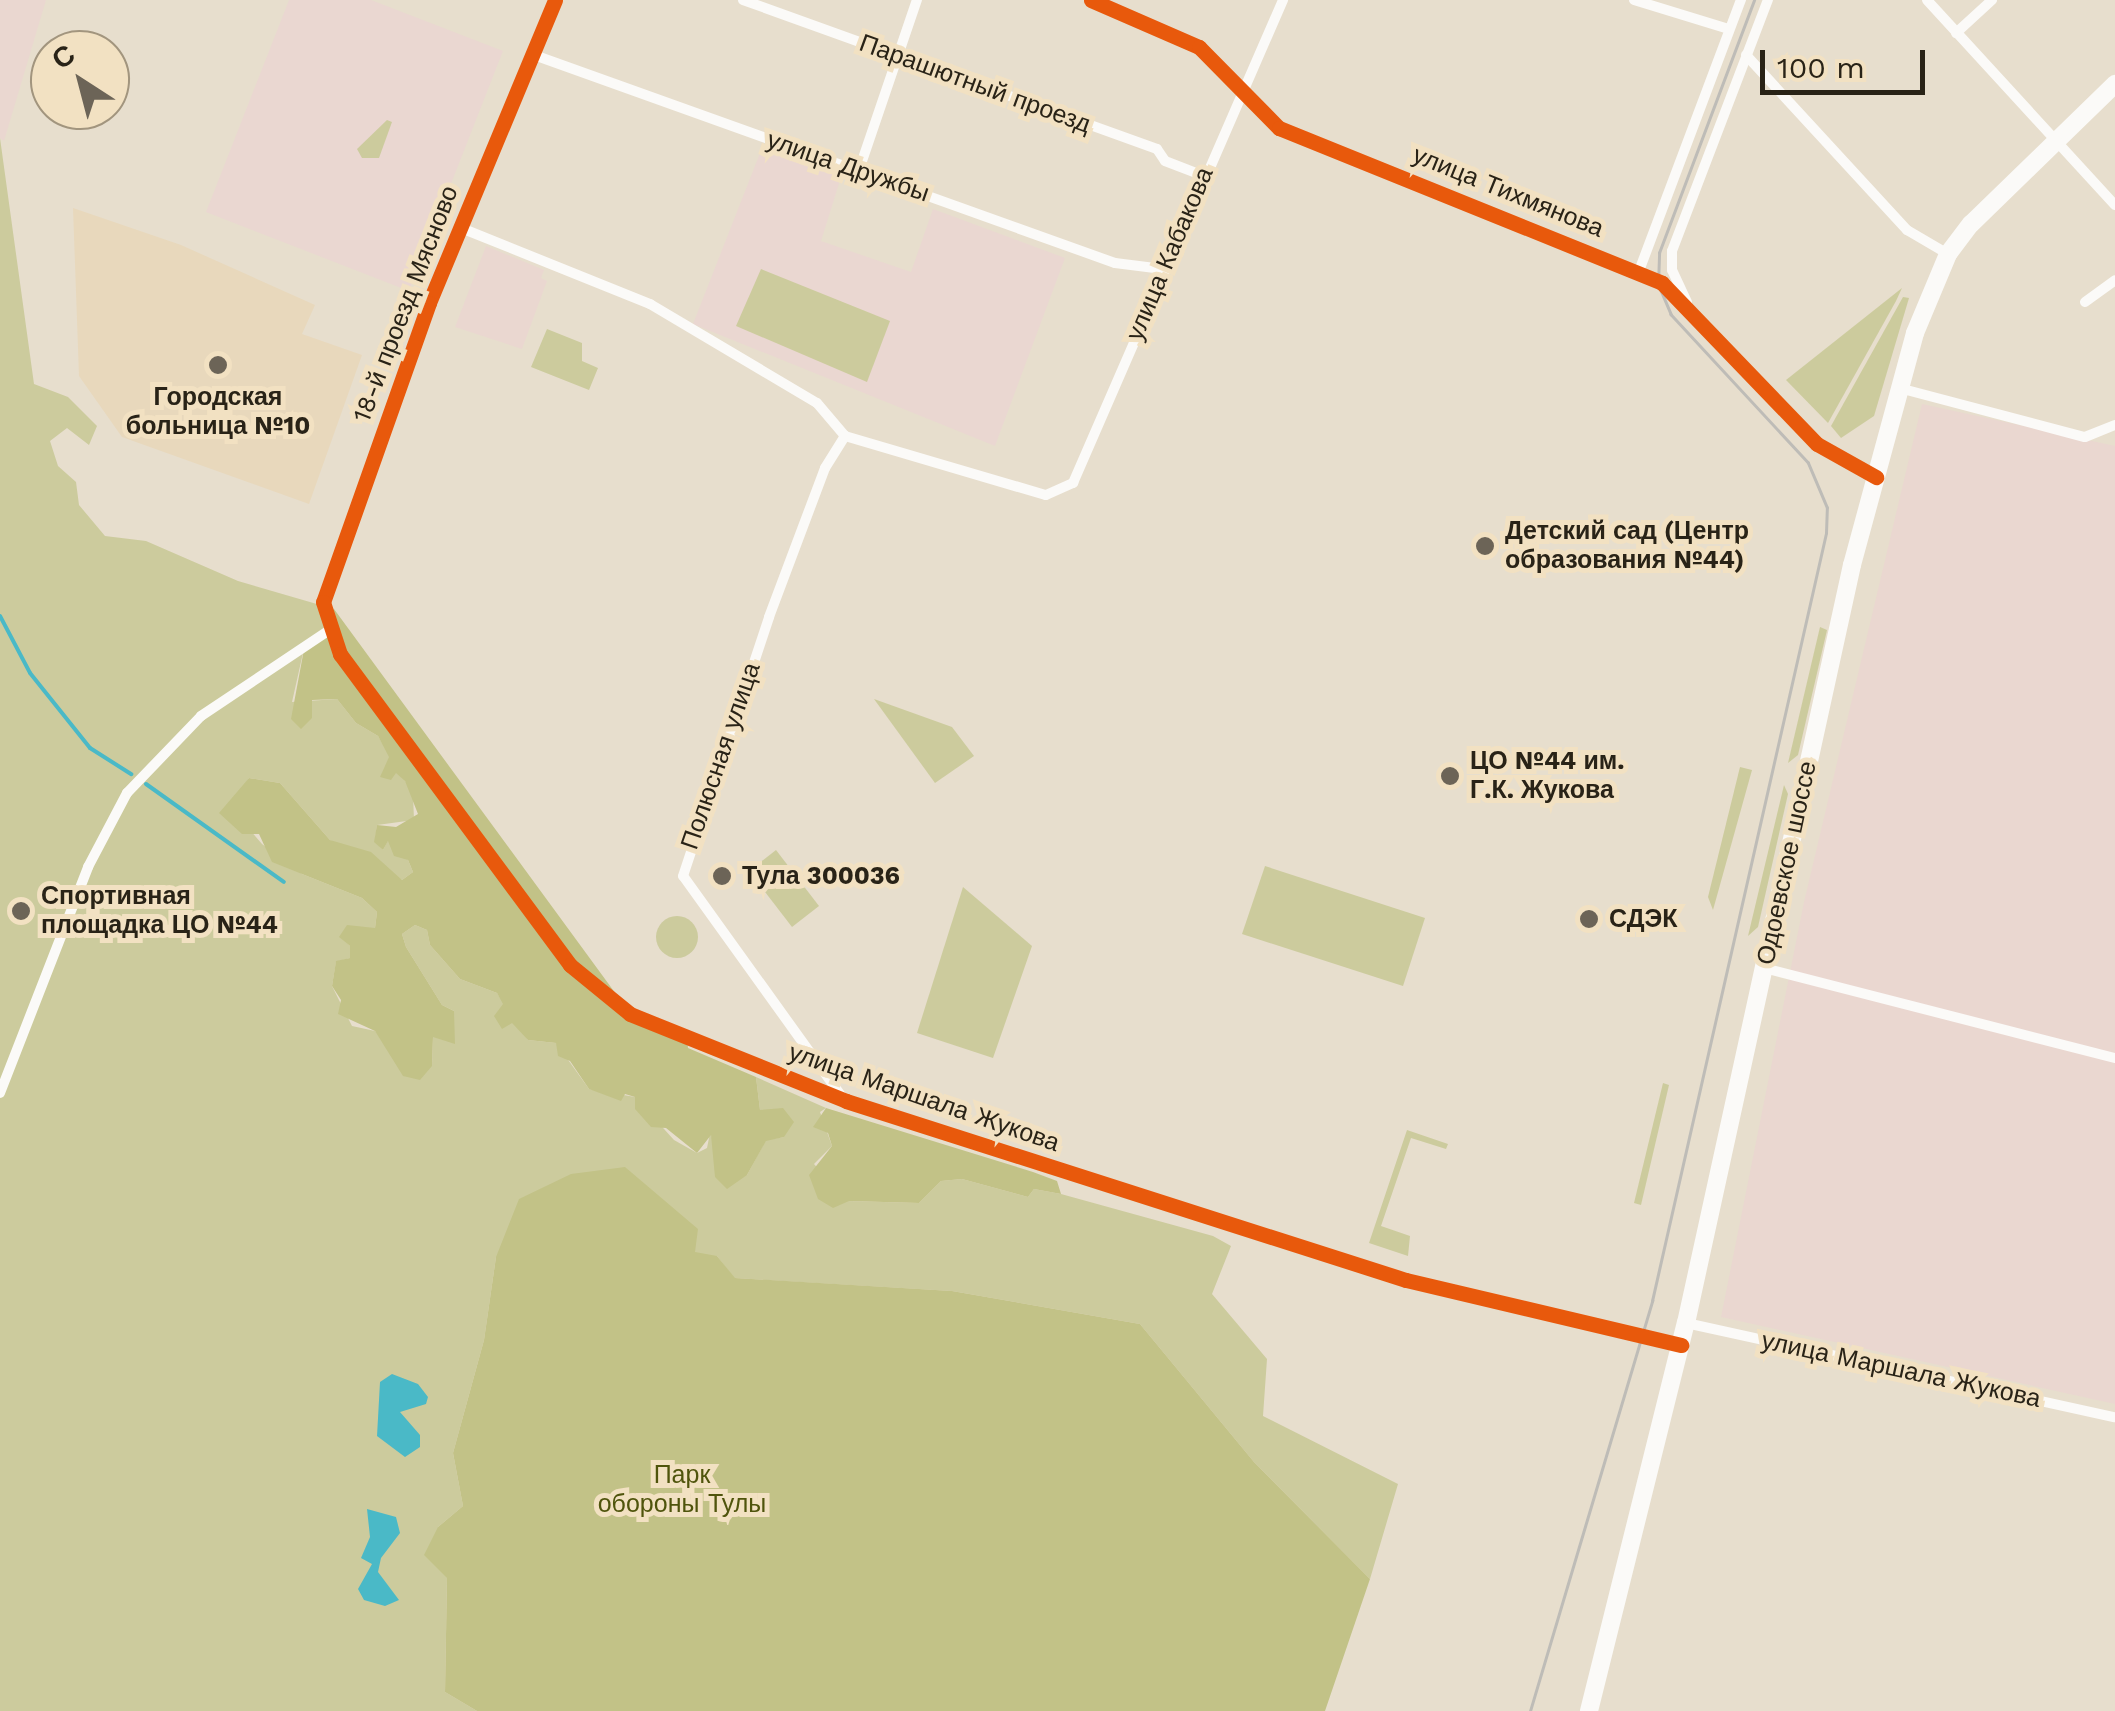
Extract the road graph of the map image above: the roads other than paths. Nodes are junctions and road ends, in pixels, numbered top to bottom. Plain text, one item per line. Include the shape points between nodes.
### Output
1 (555, 0) edge
2 (743, 0) edge
3 (917, 0) edge
4 (1091, 0) edge
5 (1283, 0) edge
6 (1634, 0) edge
7 (1741, 0) edge
8 (1768, 0) edge
9 (1926, 0) edge
10 (1992, 0) edge
11 (1729, 29) junction
12 (1956, 32) junction
13 (534, 55) junction
14 (1746, 55) junction
15 (896, 56) junction
16 (2115, 84) edge
17 (1245, 92) junction
18 (2054, 142) junction
19 (859, 170) junction
20 (1202, 175) junction
21 (2115, 205) edge
22 (461, 228) junction
23 (1948, 254) junction
24 (1164, 269) junction
25 (1639, 271) junction
26 (2115, 280) edge
27 (1687, 302) junction
28 (2085, 302) dead end
29 (1899, 388) junction
30 (2115, 425) edge
31 (845, 436) junction
32 (1876, 477) junction
33 (328, 630) junction
34 (1764, 968) junction
35 (2115, 1058) edge
36 (0, 1094) edge
37 (846, 1101) junction
38 (1686, 1324) junction
39 (1680, 1346) junction
40 (2115, 1416) edge
41 (1589, 1711) edge

1 - 13 street, 18-й проезд Мясново
2 - 15 street, Парашютный проезд
3 - 15 street
4 - 17 street, улица Тихмянова via 1185,38
5 - 17 street, улица Кабакова
6 - 11 street
7 - 11 street
8 - 14 street
9 - 12 street
10 - 12 street
11 - 25 street
12 - 18 street
13 - 19 street, улица Дружбы
13 - 22 street, 18-й проезд Мясново
14 - 23 street via 1907,230
14 - 27 street via 1672,251 1672,270
15 - 19 street
15 - 20 street, Парашютный проезд via 1157,149 1165,161
16 - 18 main road, Одоевское шоссе
17 - 20 street, улица Кабакова
17 - 25 street, улица Тихмянова via 1279,128
18 - 21 street
18 - 23 main road, Одоевское шоссе via 1997,194
19 - 24 street, улица Дружбы via 1114,262
20 - 24 street, улица Кабакова
22 - 31 street via 650,304 817,403
22 - 33 street, 18-й проезд Мясново via 322,602
23 - 29 main road, Одоевское шоссе
24 - 31 street, улица Кабакова via 1078,478 1046,494
25 - 27 street, улица Тихмянова
26 - 28 street
27 - 32 street, улица Тихмянова via 1818,444
29 - 30 street via 2085,437
29 - 32 main road, Одоевское шоссе
31 - 37 street, Полюсная улица via 825,468 769,617 683,876
32 - 34 main road, Одоевское шоссе
33 - 36 street via 201,716 127,792 88,867
33 - 37 street, улица Маршала Жукова via 550,940 602,998
34 - 35 street
34 - 38 main road, Одоевское шоссе
37 - 39 street, улица Маршала Жукова via 1406,1280
38 - 39 main road, Одоевское шоссе
38 - 40 street, улица Маршала Жукова
39 - 41 main road, Одоевское шоссе

